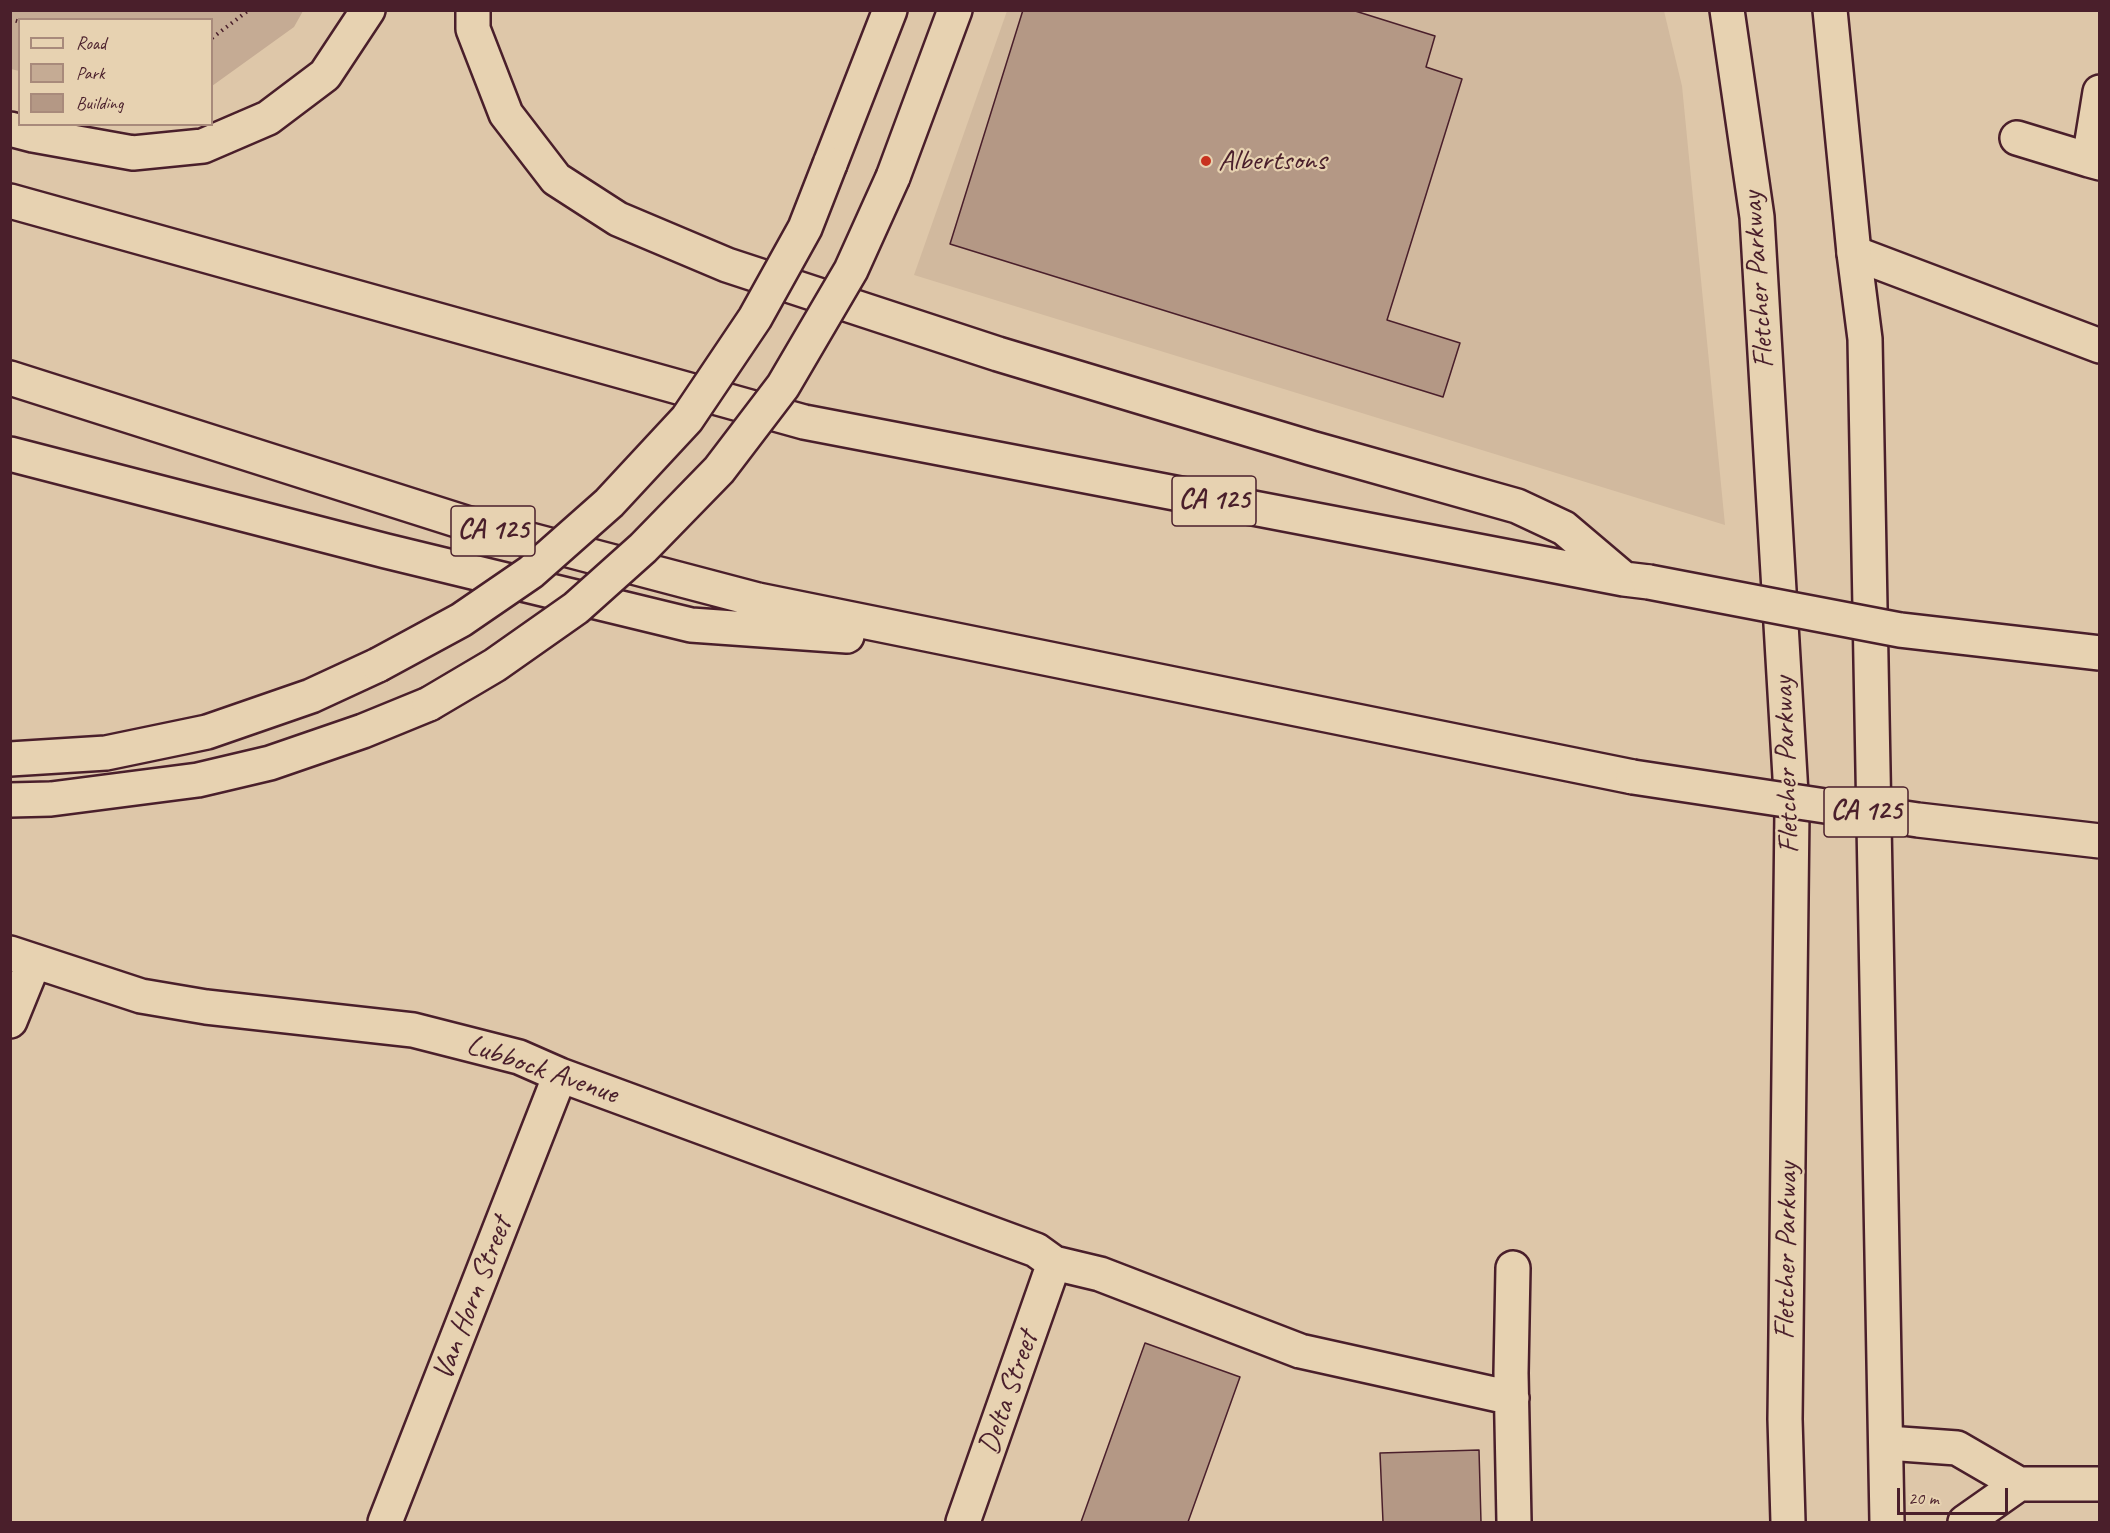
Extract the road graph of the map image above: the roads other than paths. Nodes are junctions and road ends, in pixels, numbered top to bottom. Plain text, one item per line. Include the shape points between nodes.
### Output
1 (368, 10) edge
2 (473, 10) edge
3 (890, 10) edge
4 (955, 10) edge
5 (1727, 10) edge
6 (1830, 10) edge
7 (2100, 92) edge
8 (10, 129) edge
9 (2017, 138) dead end
10 (2094, 161) edge
11 (10, 201) edge
12 (1854, 253) junction
13 (2100, 346) edge
14 (10, 378) edge
15 (10, 454) edge
16 (1637, 581) junction
17 (986, 646) junction
18 (2100, 653) edge
19 (10, 759) edge
20 (10, 800) edge
21 (2100, 841) edge
22 (22, 958) edge
23 (10, 1021) edge
24 (560, 1075) junction
25 (1054, 1263) junction
26 (1513, 1268) dead end
27 (1512, 1398) junction
28 (1887, 1443) junction
29 (2019, 1484) junction
30 (2100, 1484) edge
31 (385, 1522) edge
32 (963, 1522) edge
33 (1514, 1522) edge
34 (1788, 1522) edge
35 (1887, 1522) edge
36 (1965, 1522) edge

1 - 8 main road via 325,75 268,118 203,146 133,153
2 - 16 main road via 473,30 506,114 556,179 618,219 728,265 998,354 1517,506 1564,528
3 - 19 main road, bridge via 804,228 755,318 687,419 609,503 531,572 461,620 311,696 207,732 106,753
4 - 20 main road, bridge via 892,177 851,270 783,386 719,470 576,608 495,665 429,704 270,763 198,780 51,799
5 - 34 main road, Fletcher Parkway via 1757,216 1792,811 1785,1419
6 - 12 main road
7 - 10 main road
9 - 10 main road
11 - 16 main road, CA 125 via 804,422
12 - 13 main road
12 - 28 main road via 1865,339
14 - 17 main road, CA 125 via 466,523 758,600
15 - 17 main road via 692,625
16 - 18 main road, CA 125, bridge via 1900,630
17 - 21 main road, CA 125, bridge via 1633,777 1918,820
22 - 23 main road
22 - 24 main road, Lubbock Avenue via 141,996 206,1007 413,1029 519,1057
24 - 25 main road, Lubbock Avenue via 1013,1241
24 - 31 main road, Van Horn Street
25 - 27 main road, Lubbock Avenue via 1100,1274 1300,1352
25 - 32 main road, Delta Street
26 - 27 main road
27 - 33 main road
28 - 29 main road via 1957,1448
28 - 35 main road
29 - 30 main road
29 - 36 main road

